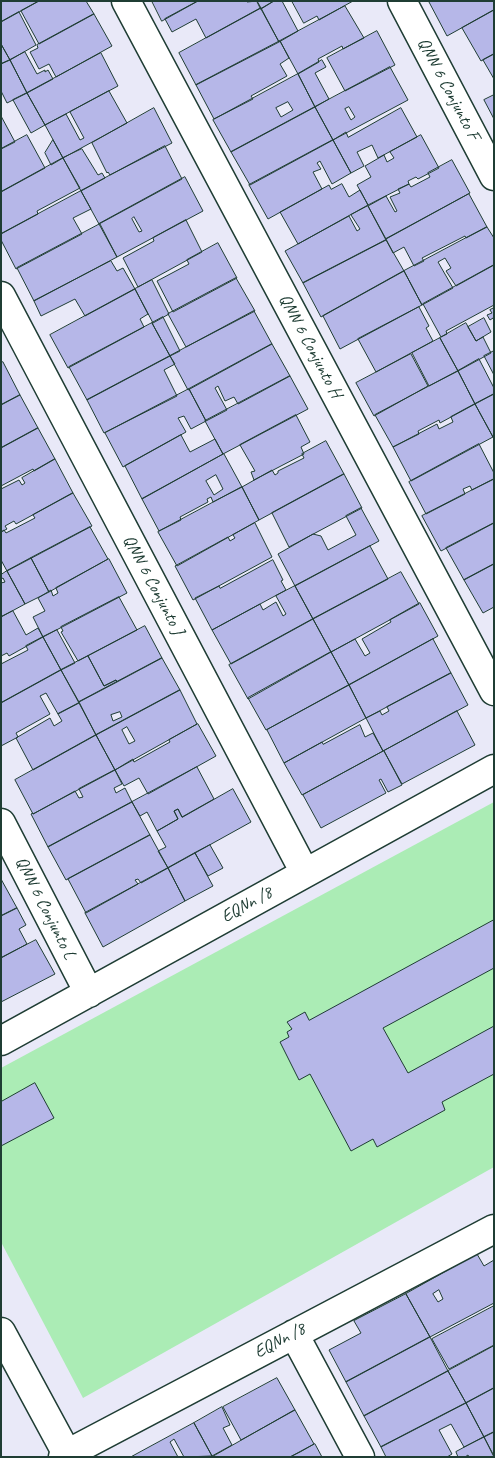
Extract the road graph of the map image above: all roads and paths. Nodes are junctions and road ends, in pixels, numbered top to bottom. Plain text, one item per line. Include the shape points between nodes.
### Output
1 (126, 1) edge
2 (402, 1) edge
3 (494, 176) edge
4 (1, 296) edge
5 (494, 691) edge
6 (494, 769) edge
7 (1, 823) edge
8 (305, 873) junction
9 (89, 992) junction
10 (1, 1041) edge
11 (494, 1228) edge
12 (1, 1332) edge
13 (294, 1334) junction
14 (66, 1456) edge
15 (360, 1457) edge

1 - 5 street, QNN 6 Conjunto H
2 - 3 street, QNN 6 Conjunto F
4 - 8 street, QNN 6 Conjunto J
6 - 8 street, EQNn /8
7 - 9 street, QNN 6 Conjunto L
8 - 9 street, EQNn /8
9 - 10 street, EQNn /8
11 - 13 street, EQNn /8
12 - 14 street
13 - 14 street, EQNn /8
13 - 15 street

